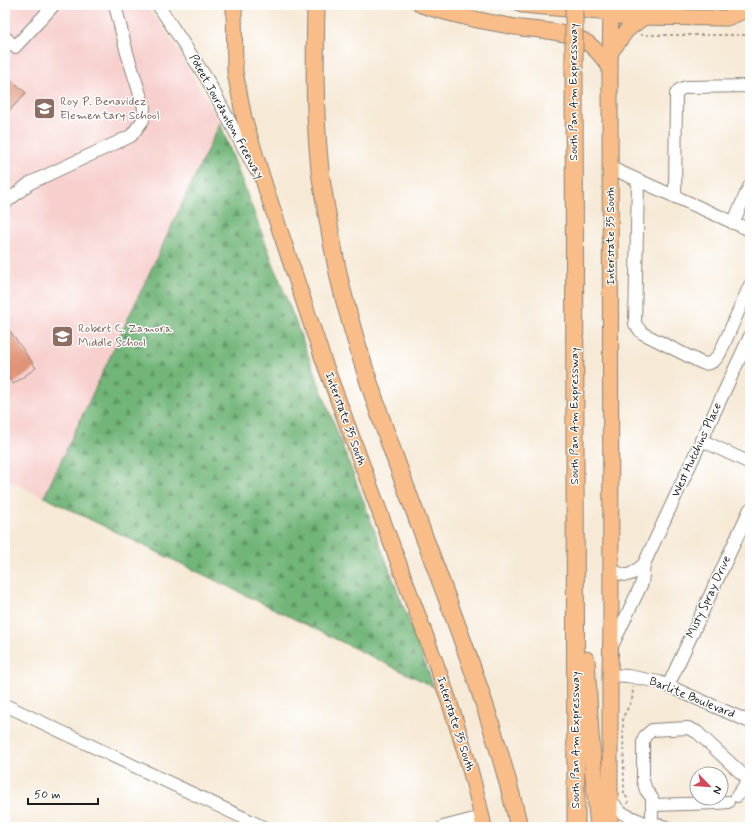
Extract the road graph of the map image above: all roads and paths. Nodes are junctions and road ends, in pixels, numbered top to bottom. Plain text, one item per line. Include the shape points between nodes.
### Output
1 (54, 5) edge
2 (115, 5) edge
3 (158, 5) edge
4 (316, 5) edge
5 (421, 5) edge
6 (522, 5) edge
7 (574, 5) edge
8 (235, 7) edge
9 (614, 8) edge
10 (742, 9) edge
11 (644, 17) junction
12 (750, 35) edge
13 (636, 36) dead end
14 (5, 37) edge
15 (610, 60) junction
16 (750, 86) edge
17 (610, 168) junction
18 (638, 181) junction
19 (750, 185) edge
20 (266, 189) junction
21 (675, 197) junction
22 (5, 203) edge
23 (733, 223) junction
24 (750, 230) edge
25 (750, 286) edge
26 (750, 336) edge
27 (701, 440) junction
28 (750, 463) edge
29 (750, 509) edge
30 (575, 564) junction
31 (644, 564) junction
32 (611, 568) junction
33 (611, 648) junction
34 (610, 675) junction
35 (634, 683) dead end
36 (668, 686) junction
37 (5, 705) edge
38 (750, 722) edge
39 (502, 765) junction
40 (750, 778) edge
41 (610, 798) junction
42 (652, 805) junction
43 (628, 806) dead end
44 (483, 822) edge
45 (648, 825) edge
46 (263, 827) edge
47 (443, 827) edge
48 (511, 827) edge
49 (519, 827) edge
50 (576, 827) edge
51 (599, 827) edge
52 (610, 827) edge
53 (666, 827) edge

1 - 14 street via 15,47
2 - 22 street via 144,107 143,120 130,136 30,183
3 - 20 street, Poteet Jourdanton Freeway via 207,78
4 - 39 highway via 319,162 340,279 368,382 482,697
5 - 15 main road via 464,17 579,38
6 - 9 main road
7 - 30 highway, South Pan Am Expressway, bridge
8 - 20 main road, Interstate 35 South via 235,72 244,118
9 - 11 main road via 621,17
9 - 15 main road, Interstate 35 South
10 - 11 main road via 727,18
11 - 15 main road via 627,30
12 - 13 path
15 - 17 main road, Interstate 35 South
16 - 21 street via 686,87 676,94
17 - 18 street
17 - 32 main road, Interstate 35 South
18 - 21 street
18 - 25 street via 635,324 638,330 702,363 709,364 720,353
19 - 23 street
20 - 44 main road, Interstate 35 South via 324,362 451,707 464,745
21 - 23 street
23 - 24 street
26 - 27 street, West Hutchins Place
27 - 28 street
27 - 31 street, West Hutchins Place
29 - 36 street, Misty Spray Drive
30 - 50 highway, South Pan Am Expressway
30 - 51 highway via 585,630 590,734
31 - 32 street via 633,574 625,576
31 - 33 street, West Hutchins Place via 642,583
32 - 33 main road, Interstate 35 South
33 - 34 main road, Interstate 35 South
34 - 36 street, Barlite Boulevard via 648,680
34 - 41 main road, Interstate 35 South
35 - 43 path via 632,700 623,718 624,794 628,799
36 - 38 street, Barlite Boulevard
37 - 46 street
39 - 48 highway
39 - 49 highway
40 - 42 street via 733,799 718,803
40 - 42 street via 742,774 697,732 688,728 652,730 643,742 643,781 652,798
41 - 45 street via 619,811
41 - 52 main road, Interstate 35 South
42 - 45 street
44 - 47 street
45 - 53 street

